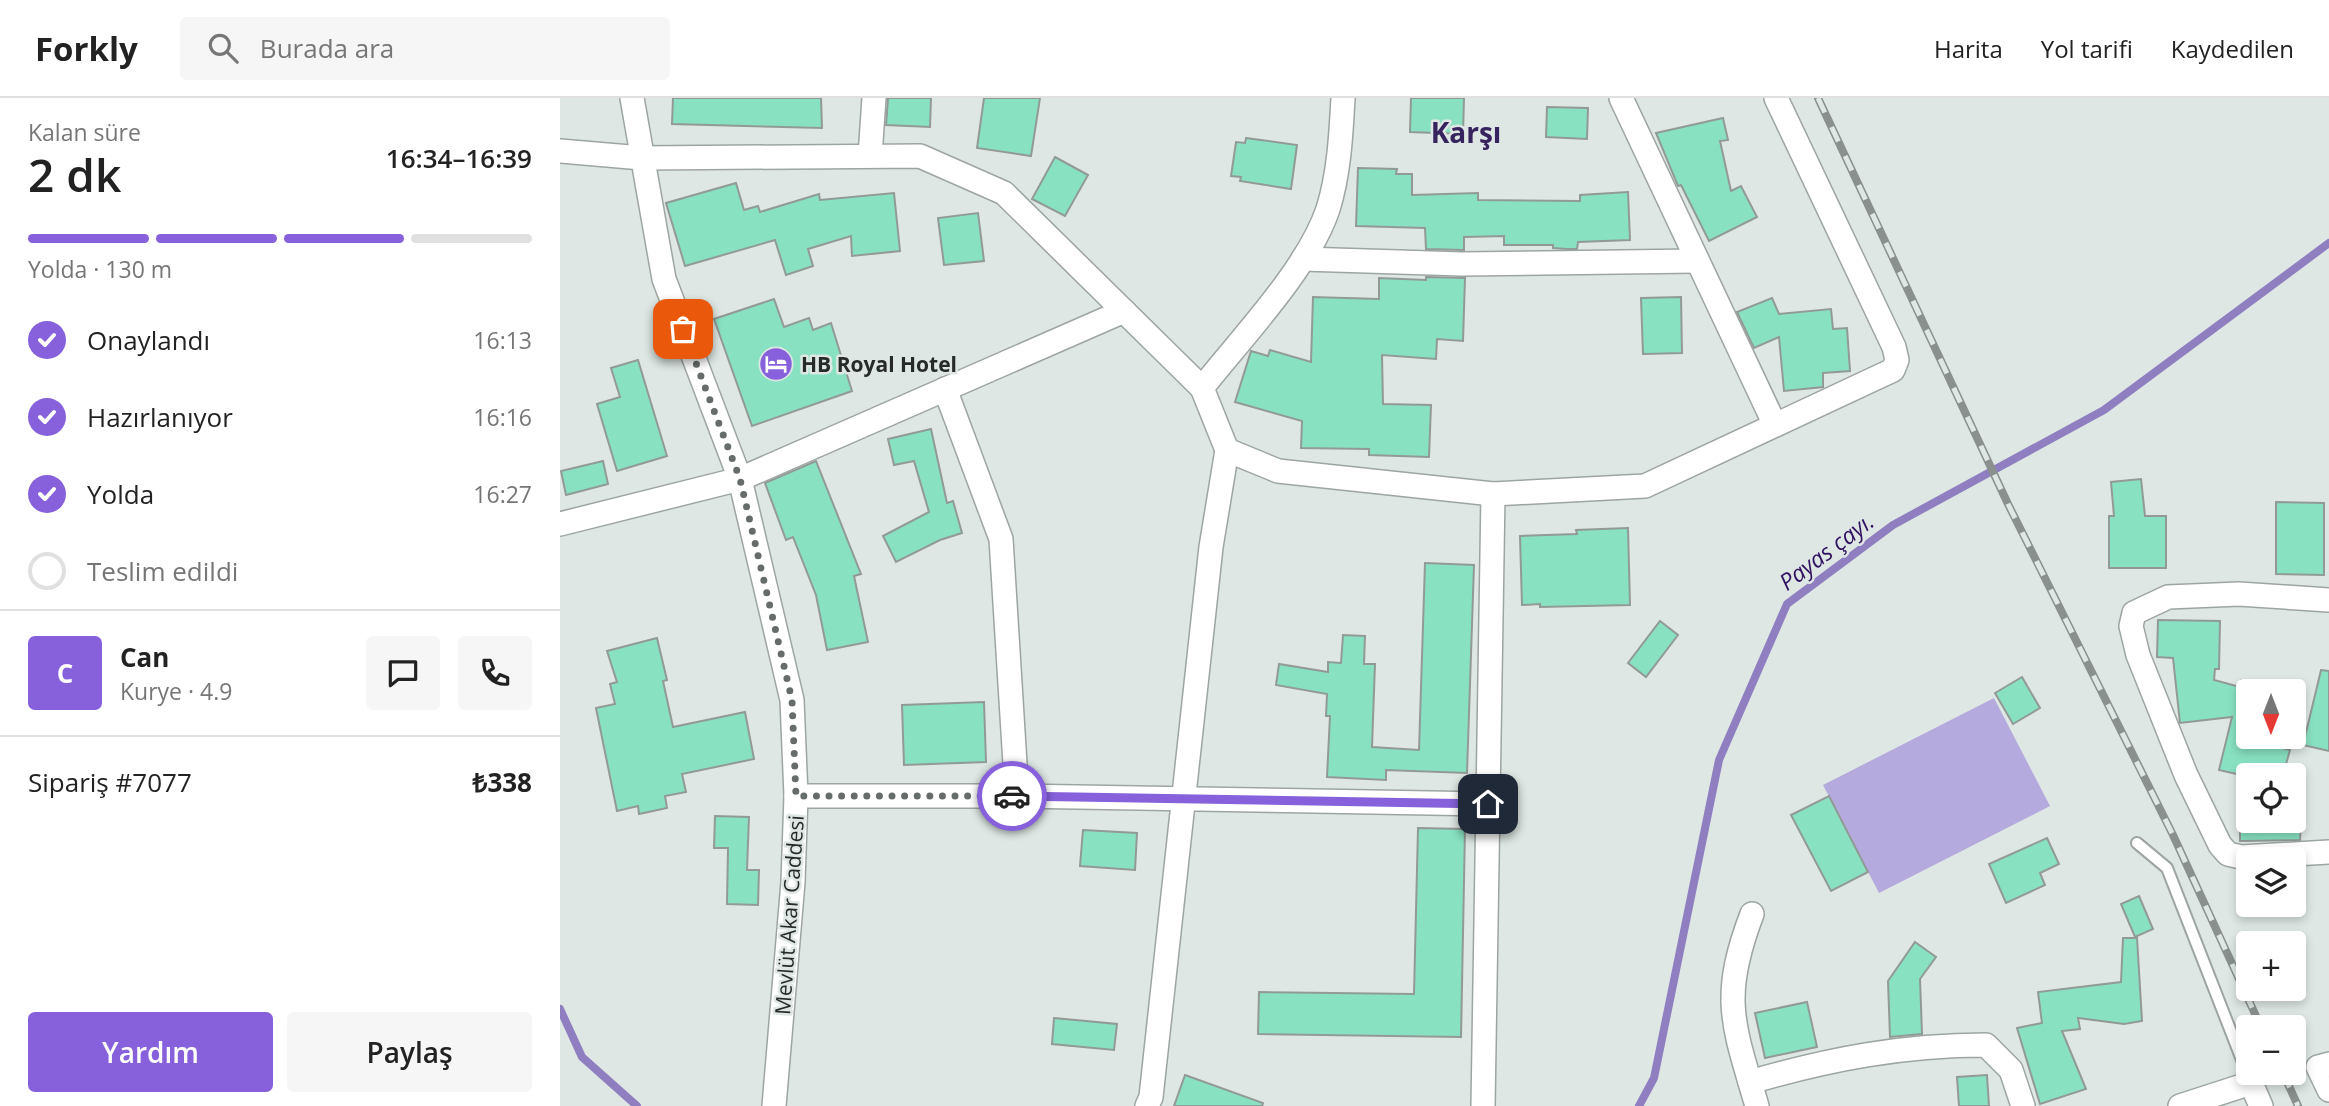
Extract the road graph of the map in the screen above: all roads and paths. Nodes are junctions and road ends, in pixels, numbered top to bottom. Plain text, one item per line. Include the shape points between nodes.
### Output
1 (632, 98) edge
2 (874, 98) edge
3 (1343, 98) edge
4 (1621, 98) edge
5 (1776, 98) edge
6 (560, 151) edge
7 (870, 156) junction
8 (642, 158) junction
9 (1303, 259) junction
10 (1697, 261) junction
11 (1124, 311) junction
12 (1202, 388) junction
13 (945, 389) junction
14 (1775, 425) junction
15 (1227, 450) junction
16 (740, 479) junction
17 (1493, 494) junction
18 (560, 524) edge
19 (2329, 600) edge
20 (796, 796) junction
21 (1017, 796) junction
22 (1186, 799) junction
23 (1488, 804) junction
24 (2137, 844) dead end
25 (2329, 852) edge
26 (1752, 914) dead end
27 (2236, 1045) edge
28 (2329, 1064) edge
29 (1750, 1082) junction
30 (2245, 1085) edge
31 (2252, 1085) edge
32 (2329, 1090) edge
33 (774, 1106) edge
34 (1147, 1106) edge
35 (1483, 1106) edge
36 (1757, 1106) edge
37 (2023, 1106) edge
38 (2180, 1106) edge
39 (2261, 1106) edge

1 - 8 street, Mevlüt Akar Caddesi
2 - 7 street
3 - 9 street via 1328,209
4 - 10 street
5 - 14 street via 1897,360 1894,370 1884,377
6 - 8 street
7 - 8 street
7 - 11 street via 920,156 1004,194
8 - 16 street, Mevlüt Akar Caddesi via 664,279
9 - 10 street via 1462,264
9 - 12 street
10 - 14 street
11 - 12 street
11 - 13 street
12 - 15 street
13 - 16 street
13 - 21 street via 1002,539
14 - 17 street via 1645,486
15 - 17 street via 1278,471
15 - 22 street via 1211,547
16 - 18 street
16 - 20 street, Mevlüt Akar Caddesi via 792,700
17 - 23 street
19 - 25 street via 2239,594 2168,597 2134,613 2131,626 2186,775 2220,845 2228,854 2241,857
20 - 21 street
20 - 33 street, Mevlüt Akar Caddesi
21 - 22 street
22 - 23 street
22 - 34 street
23 - 35 street
24 - 27 lane via 2167,868
26 - 29 street via 1731,988 1734,1024
28 - 32 street via 2318,1067
29 - 36 street
29 - 37 street via 1872,1051 1986,1045 2011,1070
30 - 38 street
31 - 39 street

